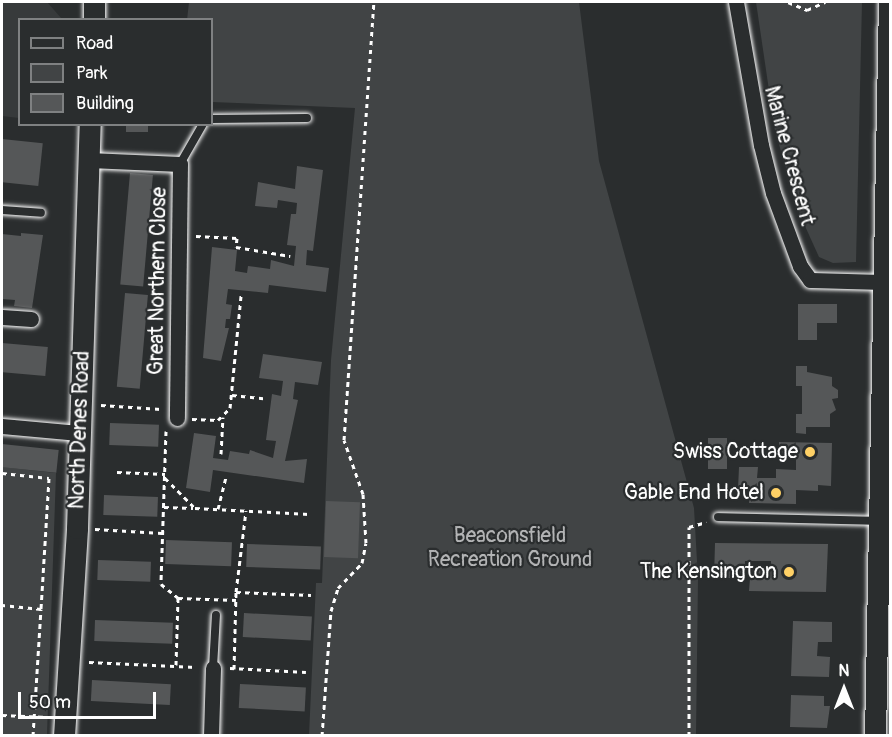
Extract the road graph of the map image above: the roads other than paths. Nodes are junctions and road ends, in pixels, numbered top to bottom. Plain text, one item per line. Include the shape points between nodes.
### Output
1 (736, 2) edge
2 (889, 2) edge
3 (213, 118) edge
4 (307, 118) dead end
5 (90, 126) edge
6 (202, 126) edge
7 (89, 160) junction
8 (180, 164) junction
9 (2, 210) edge
10 (41, 213) dead end
11 (884, 282) junction
12 (2, 317) edge
13 (31, 320) dead end
14 (172, 413) road end
15 (2, 426) edge
16 (79, 433) junction
17 (718, 517) road end
18 (879, 521) junction
19 (216, 615) dead end
20 (213, 668) joint
21 (65, 727) edge
22 (211, 735) edge
23 (875, 735) edge

1 - 11 street, Marine Crescent via 761,145 773,193 800,266 810,280
2 - 11 street
3 - 4 lane
5 - 7 street, North Denes Road
6 - 8 lane
7 - 8 street, Great Northern Close
7 - 16 street, North Denes Road
8 - 14 street, Great Northern Close
9 - 10 lane
11 - 18 street
12 - 13 street
15 - 16 street
16 - 21 street, North Denes Road
17 - 18 lane
18 - 23 street
19 - 20 lane
20 - 22 street

